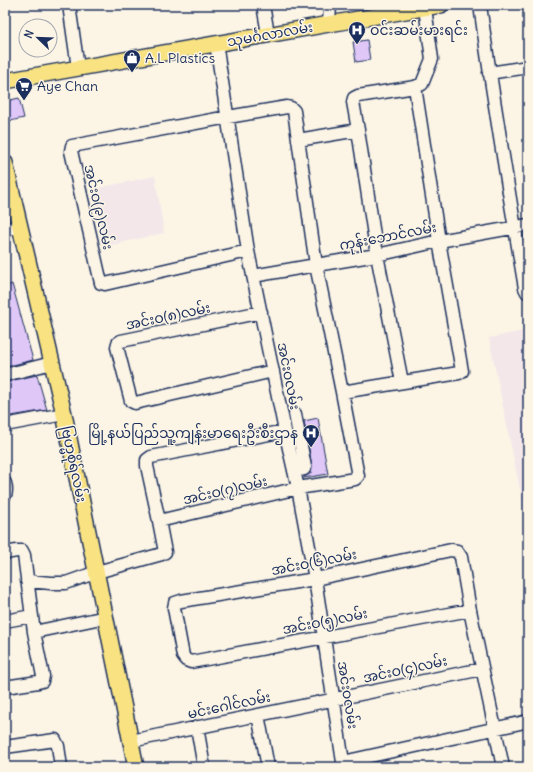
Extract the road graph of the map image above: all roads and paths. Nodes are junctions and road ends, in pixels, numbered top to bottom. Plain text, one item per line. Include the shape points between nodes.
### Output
1 (69, 5) edge
2 (263, 5) edge
3 (330, 5) edge
4 (441, 5) edge
5 (480, 5) edge
6 (425, 8) junction
7 (329, 24) junction
8 (268, 34) junction
9 (216, 44) junction
10 (528, 67) edge
11 (78, 68) junction
12 (489, 73) junction
13 (5, 81) edge
14 (415, 87) junction
15 (228, 116) junction
16 (358, 130) junction
17 (298, 140) junction
18 (5, 163) edge
19 (528, 225) edge
20 (20, 226) junction
21 (514, 227) junction
22 (5, 230) edge
23 (438, 241) junction
24 (248, 251) junction
25 (377, 255) junction
26 (316, 265) junction
27 (253, 276) junction
28 (528, 292) edge
29 (261, 312) junction
30 (52, 363) junction
31 (273, 371) junction
32 (5, 376) edge
33 (402, 382) junction
34 (342, 392) junction
35 (64, 414) junction
36 (295, 414) dead end
37 (5, 425) edge
38 (286, 437) junction
39 (300, 441) junction
40 (294, 471) junction
41 (5, 483) edge
42 (298, 488) junction
43 (5, 494) edge
44 (159, 520) junction
45 (5, 554) edge
46 (97, 572) junction
47 (315, 579) junction
48 (27, 581) junction
49 (470, 610) junction
50 (32, 616) junction
51 (106, 617) junction
52 (5, 621) edge
53 (34, 632) junction
54 (324, 636) junction
55 (186, 660) joint
56 (482, 669) junction
57 (5, 687) edge
58 (333, 699) junction
59 (258, 715) junction
60 (528, 721) edge
61 (197, 727) junction
62 (495, 729) junction
63 (131, 741) junction
64 (5, 747) edge
65 (343, 764) edge
66 (61, 767) edge
67 (136, 767) edge
68 (204, 767) edge
69 (268, 767) edge
70 (503, 767) edge

1 - 11 street
2 - 8 street
3 - 7 street
4 - 6 main road, သုမင်္ဂလာလမ်း
5 - 12 street
6 - 7 main road, သုမင်္ဂလာလမ်း
6 - 14 street via 432,59 422,84
7 - 8 main road, သုမင်္ဂလာလမ်း
8 - 9 main road, သုမင်္ဂလာလမ်း
9 - 11 main road, သုမင်္ဂလာလမ်း
9 - 15 street, အင်းဝလမ်း
10 - 12 street
11 - 13 main road, သုမင်္ဂလာလမ်း
12 - 21 street
14 - 16 street via 354,98 352,102
14 - 23 street
15 - 17 street via 291,108 294,111
15 - 24 street, အင်းဝလမ်း
15 - 24 street, အင်းဝ(၉)လမ်း via 76,145 72,146 71,151 101,283
16 - 17 street
16 - 25 street
17 - 26 street
18 - 20 main road, ဗြဟ္မစိုရ်လမ်း
19 - 21 street, ကုန်းဘောင်လမ်း
20 - 22 street
20 - 30 main road, ဗြဟ္မစိုရ်လမ်း
21 - 23 street, ကုန်းဘောင်လမ်း
21 - 28 street via 525,288
23 - 25 street, ကုန်းဘောင်လမ်း
23 - 33 street via 462,371
24 - 27 street, အင်းဝလမ်း
25 - 26 street, ကုန်းဘောင်လမ်း
25 - 33 street
26 - 27 street, ကုန်းဘောင်လမ်း
26 - 34 street
27 - 29 street, အင်းဝလမ်း
29 - 31 street, အင်းဝလမ်း
29 - 31 street, အင်းဝ(၈)လမ်း via 122,341 117,347 131,401 135,403
30 - 32 street
30 - 35 main road, ဗြဟ္မစိုရ်လမ်း
31 - 38 street, အင်းဝလမ်း
33 - 34 street
34 - 42 street, အင်းဝ(၇)လမ်း via 358,476 355,479
35 - 37 street
35 - 46 main road, ဗြဟ္မစိုရ်လမ်း
36 - 39 street
38 - 39 street
38 - 40 street, အင်းဝလမ်း
38 - 44 street via 151,457 147,460 147,466
39 - 40 street via 305,467
40 - 42 street, အင်းဝလမ်း
41 - 43 street
42 - 44 street, အင်းဝ(၇)လမ်း
42 - 47 street, အင်းဝလမ်း
44 - 46 street via 165,552
45 - 48 street via 22,551
46 - 48 street via 66,583
46 - 51 main road, ဗြဟ္မစိုရ်လမ်း
47 - 49 street, အင်းဝ(၆)လမ်း via 451,550 457,551 461,557
47 - 54 street, အင်းဝလမ်း
47 - 55 street, အင်းဝ(၆)လမ်း via 175,603
48 - 50 street
49 - 54 street, အင်းဝ(၅)လမ်း
49 - 56 street
50 - 52 street
50 - 53 street
51 - 53 street
51 - 63 main road, ဗြဟ္မစိုရ်လမ်း
53 - 57 street via 42,681
54 - 55 street, အင်းဝ(၅)လမ်း via 191,662
54 - 58 street, အင်းဝလမ်း
56 - 58 street, အင်းဝ(၄)လမ်း
56 - 62 street
58 - 59 street, မင်းဂေါင်လမ်း
58 - 65 street, အင်းဝလမ်း
59 - 61 street, မင်းဂေါင်လမ်း
59 - 69 street
60 - 62 street, အင်းဝလမ်း
61 - 63 street, မင်းဂေါင်လမ်း
61 - 68 street
62 - 65 street, အင်းဝလမ်း
62 - 70 street
63 - 67 main road, ဗြဟ္မစိုရ်လမ်း
64 - 66 street via 55,740

